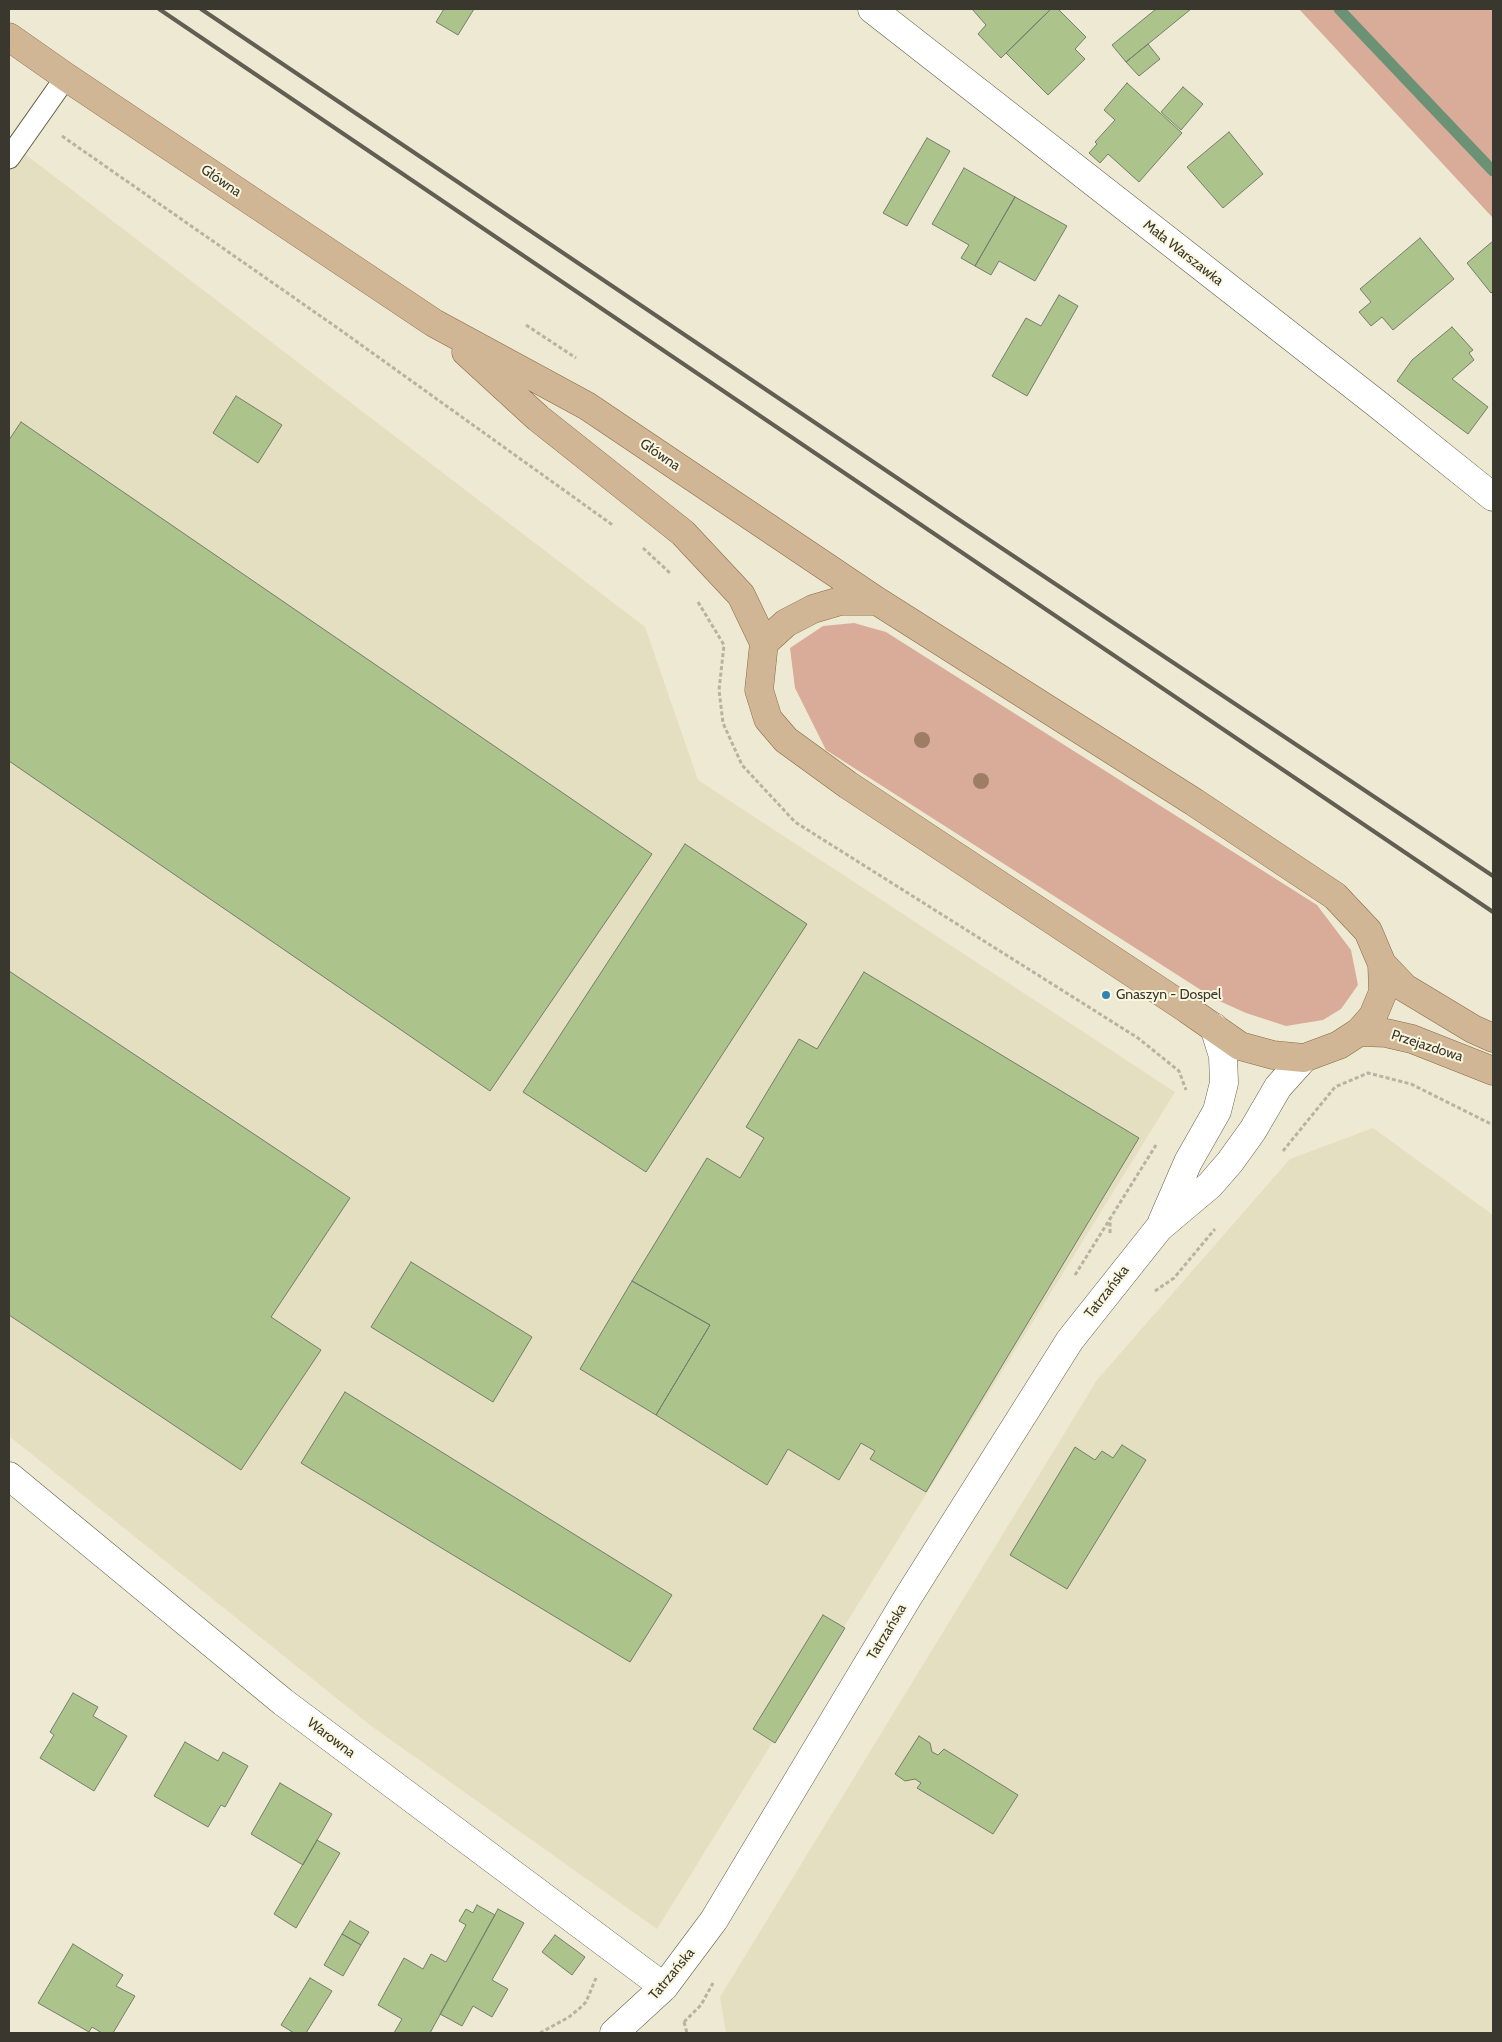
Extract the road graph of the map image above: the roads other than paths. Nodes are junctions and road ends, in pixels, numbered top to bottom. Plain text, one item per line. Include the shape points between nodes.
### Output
1 (872, 9) edge
2 (9, 37) edge
3 (66, 77) junction
4 (9, 158) edge
5 (434, 323) junction
6 (1493, 498) edge
7 (878, 601) junction
8 (764, 643) junction
9 (1382, 964) junction
10 (1214, 1028) junction
11 (1358, 1032) junction
12 (1493, 1038) edge
13 (1304, 1058) junction
14 (1493, 1070) edge
15 (1159, 1228) junction
16 (9, 1476) edge
17 (664, 1987) junction
18 (614, 2033) edge

1 - 6 street, Mała Warszawka
2 - 3 main road, Główna
3 - 4 lane
3 - 5 main road, Główna
5 - 7 main road, Główna via 587,406
5 - 8 main road, Główna via 538,418 683,533 741,595
7 - 8 main road via 840,601 813,609 786,622
7 - 9 main road, Główna via 1194,802 1335,896 1368,931
8 - 10 main road via 759,690 768,719 786,740 912,828
9 - 11 main road via 1383,992 1373,1016
9 - 12 main road via 1405,988
10 - 13 main road via 1240,1046
10 - 15 street, Tatrzańska via 1223,1056 1224,1083 1217,1111 1188,1162
11 - 13 main road via 1339,1045
11 - 14 main road, Przejazdowa via 1386,1033 1412,1039
13 - 15 street, Tatrzańska via 1278,1087 1230,1162 1210,1185
15 - 17 street, Tatrzańska via 1070,1340 908,1597 714,1920
16 - 17 street, Warowna via 283,1702
17 - 18 street, Tatrzańska

